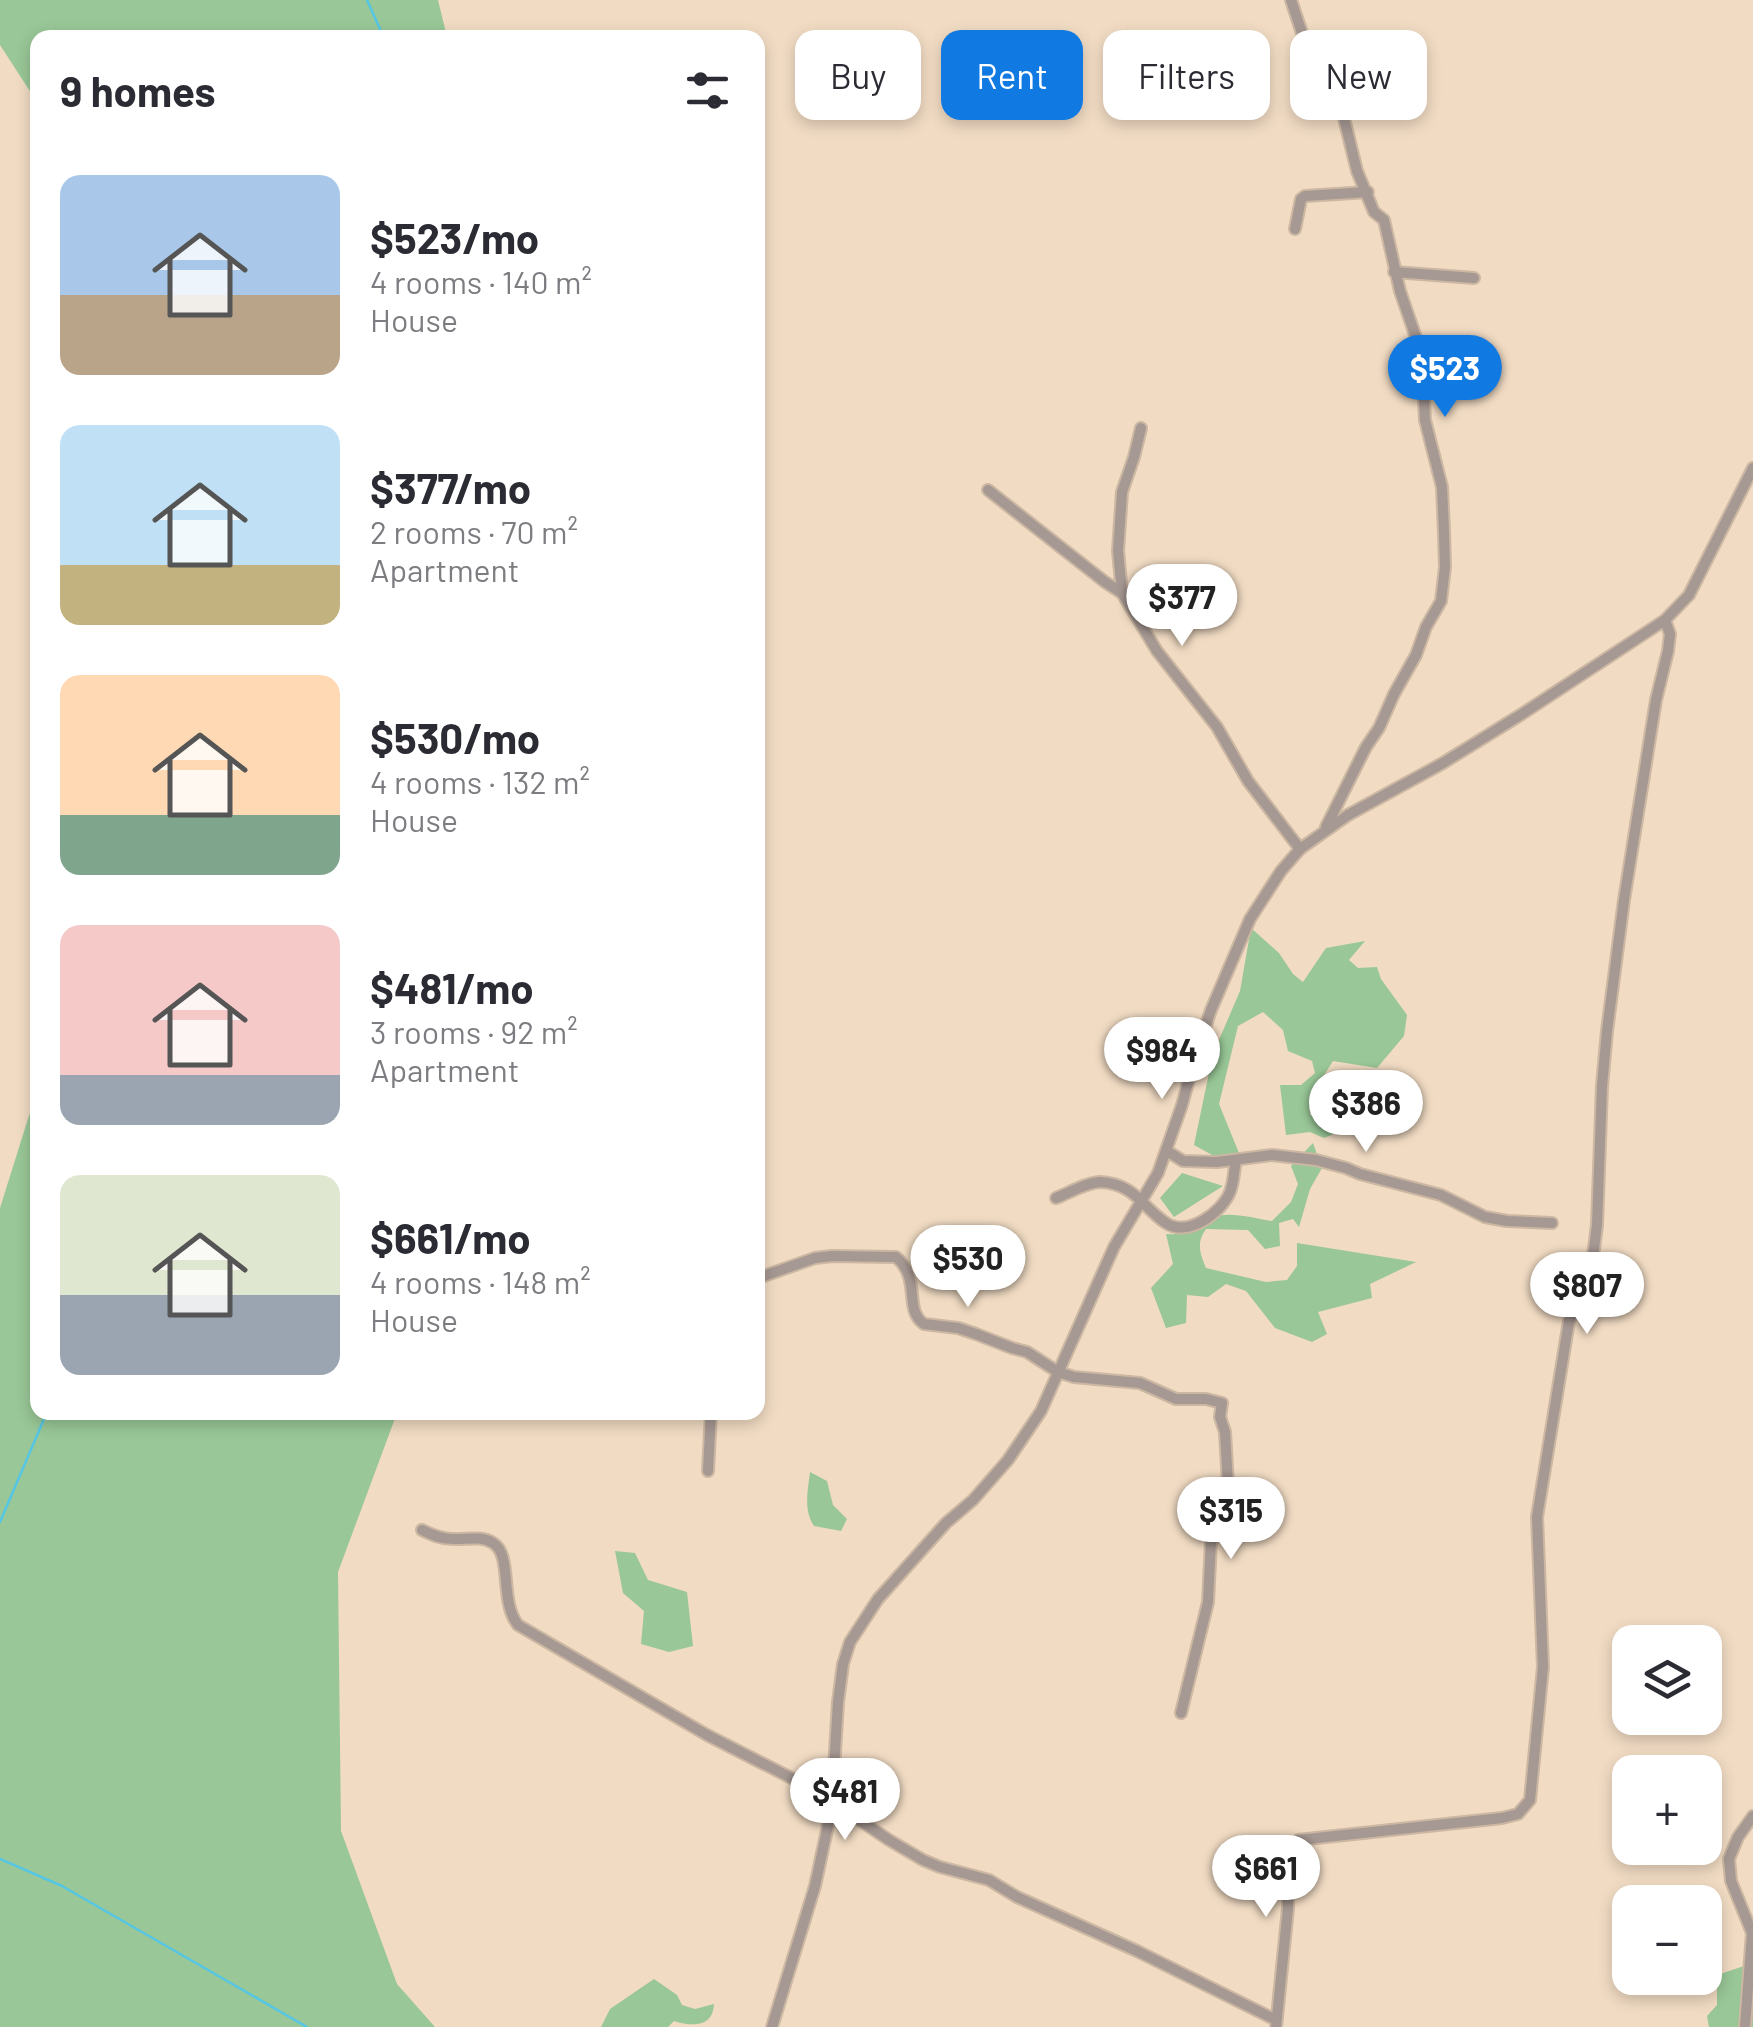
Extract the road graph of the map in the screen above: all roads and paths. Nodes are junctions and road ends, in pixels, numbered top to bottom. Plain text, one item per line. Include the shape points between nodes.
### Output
1 (1290, 0) edge
2 (1368, 192) junction
3 (1294, 229) dead end
4 (1394, 272) junction
5 (1474, 278) dead end
6 (1141, 428) dead end
7 (1753, 468) edge
8 (988, 490) dead end
9 (1122, 593) junction
10 (1665, 620) junction
11 (1324, 832) junction
12 (1300, 849) junction
13 (1167, 1151) junction
14 (1236, 1160) junction
15 (1056, 1198) dead end
16 (1143, 1201) junction
17 (1552, 1223) dead end
18 (765, 1276) edge
19 (1058, 1372) junction
20 (711, 1420) edge
21 (708, 1471) dead end
22 (422, 1530) dead end
23 (1181, 1713) dead end
24 (832, 1802) junction
25 (1753, 1816) edge
26 (1276, 2024) edge
27 (772, 2027) edge
28 (1745, 2027) edge

1 - 2 street via 1344,118
2 - 3 street via 1305,196
2 - 4 street via 1384,220
4 - 5 street
4 - 11 street via 1422,355 1425,420 1442,487 1444,584 1416,655
6 - 9 street via 1122,492
7 - 10 street via 1688,595
8 - 9 street
9 - 12 street
10 - 11 street via 1443,764
10 - 26 street via 1668,651 1607,1031 1597,1225 1586,1290 1569,1321 1537,1516 1543,1667 1530,1800 1518,1814 1502,1818 1298,1840 1288,1866
11 - 12 street
12 - 13 street via 1250,918 1211,1010
13 - 14 street via 1183,1161
13 - 16 street
14 - 16 street via 1231,1191 1203,1221 1169,1226
14 - 17 street via 1316,1160 1440,1194 1486,1216
15 - 16 street via 1097,1182 1129,1189
16 - 19 street via 1114,1247
18 - 19 street via 815,1258 896,1256 912,1283 917,1319 1028,1352
19 - 23 street via 1222,1402 1228,1484 1212,1520 1208,1602
19 - 24 street via 1008,1460 903,1570 850,1642 838,1702
20 - 21 street
22 - 24 street via 492,1542 502,1554 508,1607 518,1625
24 - 26 street via 924,1860 988,1880
24 - 27 street via 815,1886
25 - 28 street via 1729,1858 1752,1933

